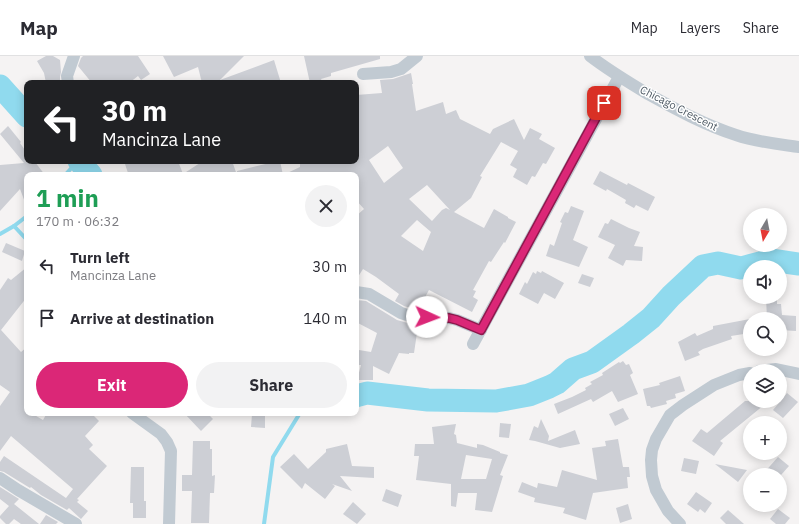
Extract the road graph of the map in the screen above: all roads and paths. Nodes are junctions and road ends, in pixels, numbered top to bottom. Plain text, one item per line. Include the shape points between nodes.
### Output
1 (74, 56) edge
2 (417, 56) edge
3 (590, 56) edge
4 (363, 74) dead end
5 (619, 77) junction
6 (68, 80) edge
7 (799, 147) edge
8 (359, 292) edge
9 (481, 330) junction
10 (473, 344) dead end
11 (787, 371) edge
12 (743, 374) edge
13 (799, 374) edge
14 (136, 416) edge
15 (0, 478) edge
16 (76, 524) edge
17 (169, 524) edge
18 (680, 524) edge

1 - 6 street
2 - 4 street via 391,72
3 - 5 street, Chicago Crescent
5 - 7 street, Chicago Crescent via 704,123 738,136
5 - 9 street
8 - 9 street via 369,294 401,313 415,317 449,318
9 - 10 street
11 - 13 street
12 - 18 street via 714,384 683,405 670,415 656,439 652,450 652,476 656,490 668,511
14 - 17 street via 161,434 171,451
15 - 16 street

